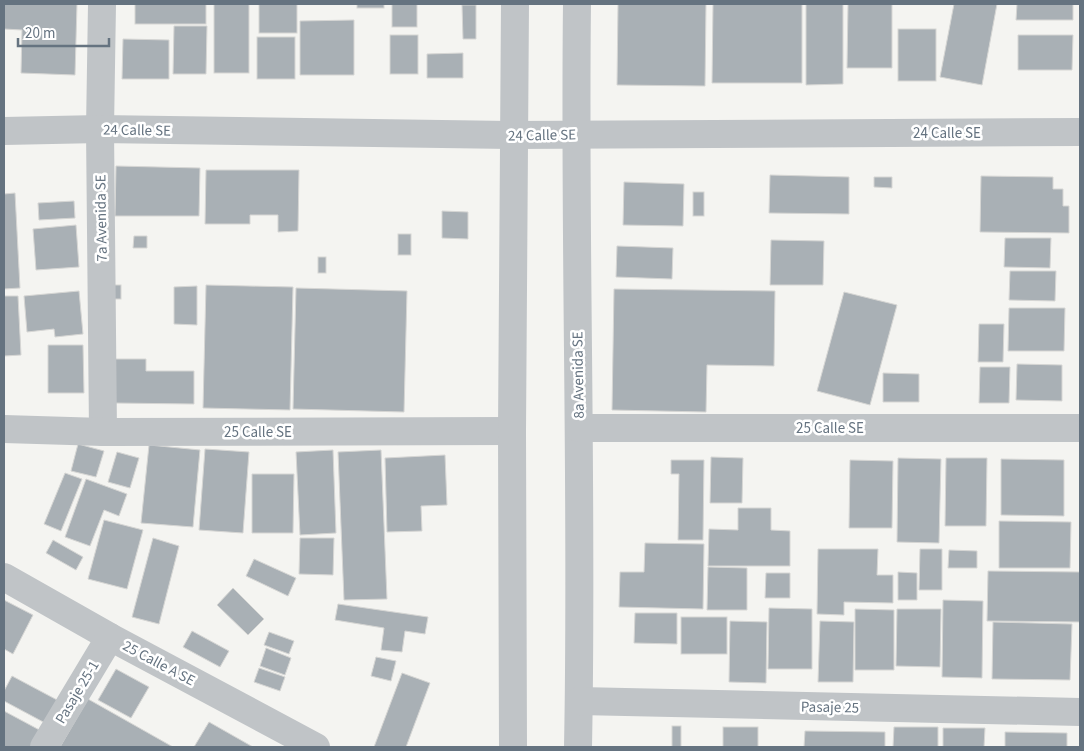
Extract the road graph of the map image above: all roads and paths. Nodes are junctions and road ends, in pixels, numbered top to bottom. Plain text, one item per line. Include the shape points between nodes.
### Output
1 (102, 4) edge
2 (514, 4) edge
3 (577, 4) edge
4 (100, 129) junction
5 (4, 131) edge
6 (1080, 132) edge
7 (576, 134) junction
8 (513, 135) junction
9 (579, 428) junction
10 (1080, 428) edge
11 (4, 429) edge
12 (512, 431) junction
13 (103, 432) junction
14 (4, 577) edge
15 (110, 637) junction
16 (579, 702) junction
17 (1080, 712) edge
18 (44, 747) edge
19 (316, 747) edge
20 (513, 747) edge
21 (578, 747) edge

1 - 4 street, 7a Avenida SE
2 - 8 street
3 - 7 street, 8a Avenida SE
4 - 5 street, 24 Calle SE
4 - 8 street, 24 Calle SE
4 - 13 street, 7a Avenida SE
6 - 7 street, 24 Calle SE
7 - 8 street, 24 Calle SE
7 - 9 street, 8a Avenida SE
8 - 12 street
9 - 10 street, 25 Calle SE
9 - 16 street, 8a Avenida SE
11 - 13 street, 25 Calle SE
12 - 13 street, 25 Calle SE
12 - 20 street
14 - 15 street, 25 Calle A SE
15 - 18 street, Pasaje 25-1
15 - 19 street, 25 Calle A SE
16 - 17 street, Pasaje 25
16 - 21 street, 8a Avenida SE

